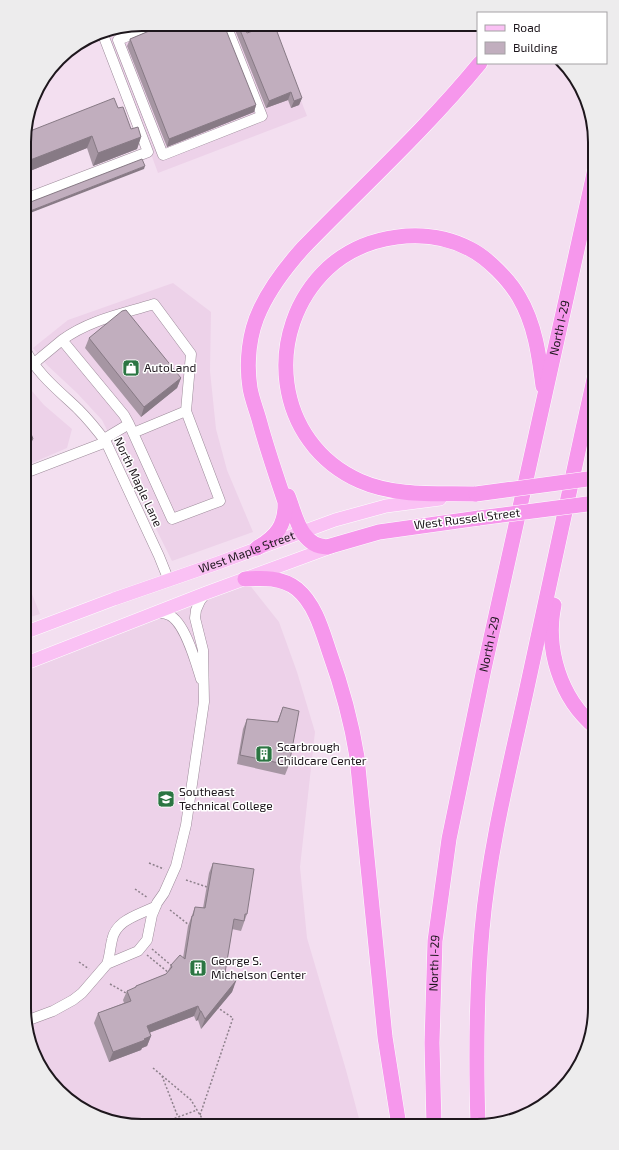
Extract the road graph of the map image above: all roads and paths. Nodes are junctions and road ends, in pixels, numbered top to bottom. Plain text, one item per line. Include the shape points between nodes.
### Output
1 (229, 31) edge
2 (133, 32) edge
3 (104, 38) edge
4 (479, 64) edge
5 (31, 197) edge
6 (588, 201) edge
7 (62, 340) junction
8 (31, 360) edge
9 (33, 364) junction
10 (544, 395) junction
11 (588, 405) edge
12 (186, 411) junction
13 (259, 420) junction
14 (131, 429) junction
15 (105, 441) junction
16 (31, 471) edge
17 (588, 479) edge
18 (476, 494) junction
19 (588, 504) edge
20 (560, 529) junction
21 (302, 532) junction
22 (341, 543) junction
23 (257, 548) junction
24 (245, 579) junction
25 (169, 581) junction
26 (206, 593) junction
27 (156, 612) junction
28 (31, 630) edge
29 (31, 661) edge
30 (204, 690) junction
31 (588, 720) edge
32 (149, 863) dead end
33 (166, 870) dead end
34 (186, 880) dead end
35 (135, 888) dead end
36 (207, 888) edge
37 (153, 903) junction
38 (170, 910) dead end
39 (190, 926) edge
40 (148, 947) dead end
41 (144, 953) dead end
42 (79, 962) dead end
43 (107, 964) junction
44 (174, 967) edge
45 (92, 971) dead end
46 (169, 973) edge
47 (110, 984) dead end
48 (128, 994) edge
49 (218, 1008) edge
50 (32, 1019) edge
51 (153, 1068) dead end
52 (161, 1075) junction
53 (197, 1110) junction
54 (200, 1115) junction
55 (178, 1117) junction
56 (173, 1119) edge
57 (202, 1119) edge
58 (398, 1119) edge
59 (434, 1119) edge
60 (478, 1119) edge

1 - 2 street via 262,116 163,155 118,40
3 - 5 street via 148,152
4 - 13 highway via 455,93 303,248 284,269 272,288 259,311 250,343 250,388
6 - 10 highway, North I-29
7 - 9 street
7 - 12 street via 95,321 154,304 191,354
7 - 14 street via 124,415
8 - 9 street, North Maple Lane
9 - 15 street, North Maple Lane via 94,426
10 - 18 highway, West Russell Street via 533,330 525,307 511,285 492,265 465,247 445,240 419,236 388,238 373,242 358,248 329,267 306,293 287,341 286,376 295,415 319,453 345,474 376,487 409,493
10 - 59 highway, North I-29 via 449,839 435,941 432,1043
11 - 20 highway
12 - 14 street
12 - 14 street via 220,501 172,519
13 - 21 highway
13 - 23 highway via 285,502 285,511 284,519 275,534
14 - 15 street
15 - 16 street
15 - 25 street, North Maple Lane
17 - 18 highway, West Russell Street, bridge
18 - 21 main road, West Maple Street via 386,506
19 - 22 highway, West Russell Street, bridge via 379,532
20 - 31 highway via 563,564 551,621 554,655 563,684
20 - 60 highway via 496,830 487,890 481,936 477,1010
21 - 22 highway, West Russell Street via 307,540 321,546
21 - 23 main road, West Maple Street
22 - 24 main road, West Maple Street
23 - 25 main road, West Maple Street
24 - 26 main road, West Maple Street
24 - 58 highway via 277,579 297,589 305,597 320,625 349,712 357,757 385,1037
25 - 28 main road, West Maple Street
26 - 27 main road, West Maple Street
26 - 30 street via 196,610 195,618 203,650
27 - 29 main road, West Maple Street
27 - 30 street via 169,615 180,626
30 - 37 street via 191,799 181,850 164,893
32 - 33 path
34 - 36 path
35 - 37 path
37 - 43 street via 118,927 112,939
37 - 43 street via 147,940 143,946 133,955
38 - 39 path
40 - 44 path
41 - 46 path
42 - 45 path
43 - 50 street via 73,1000
47 - 48 path
49 - 54 path via 232,1018
51 - 52 path
52 - 53 path via 191,1100
52 - 55 path
53 - 54 path
53 - 55 path
54 - 57 path
55 - 56 path

